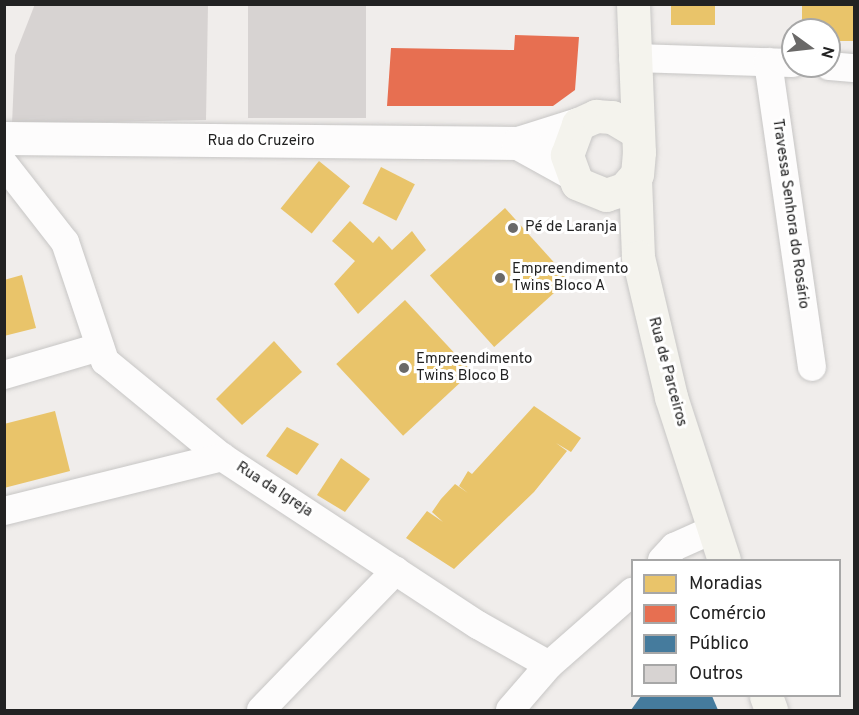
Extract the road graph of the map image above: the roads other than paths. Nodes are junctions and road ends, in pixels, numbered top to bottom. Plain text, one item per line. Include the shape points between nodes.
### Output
1 (633, 4) edge
2 (633, 58) junction
3 (781, 63) edge
4 (783, 78) edge
5 (587, 120) junction
6 (637, 132) junction
7 (4, 138) edge
8 (518, 143) junction
9 (4, 164) edge
10 (635, 179) junction
11 (582, 183) junction
12 (638, 257) junction
13 (100, 347) junction
14 (812, 367) dead end
15 (4, 375) edge
16 (222, 457) junction
17 (4, 511) edge
18 (714, 529) junction
19 (664, 559) edge
20 (723, 559) edge
21 (396, 570) junction
22 (631, 594) edge
23 (549, 665) junction
24 (261, 711) edge
25 (510, 711) edge

1 - 2 main road
2 - 3 street
2 - 5 main road
2 - 6 main road
4 - 14 street, Travessa Senhora do Rosário
5 - 6 main road via 612,117
5 - 8 street, Rua do Cruzeiro
5 - 11 main road via 568,145
6 - 10 main road
7 - 8 street, Rua do Cruzeiro
8 - 11 street, Rua do Cruzeiro
9 - 13 street, Rua da Igreja via 65,242
10 - 11 main road via 615,193
10 - 12 main road, Rua de Parceiros
11 - 12 main road
12 - 18 main road, Rua de Parceiros via 671,397
13 - 15 street
13 - 16 street, Rua da Igreja via 105,361
16 - 17 street
16 - 21 street, Rua da Igreja
18 - 19 street via 674,547
18 - 20 main road, Rua de Parceiros
21 - 23 street, Rua da Igreja
21 - 24 street
22 - 23 street
23 - 25 street

